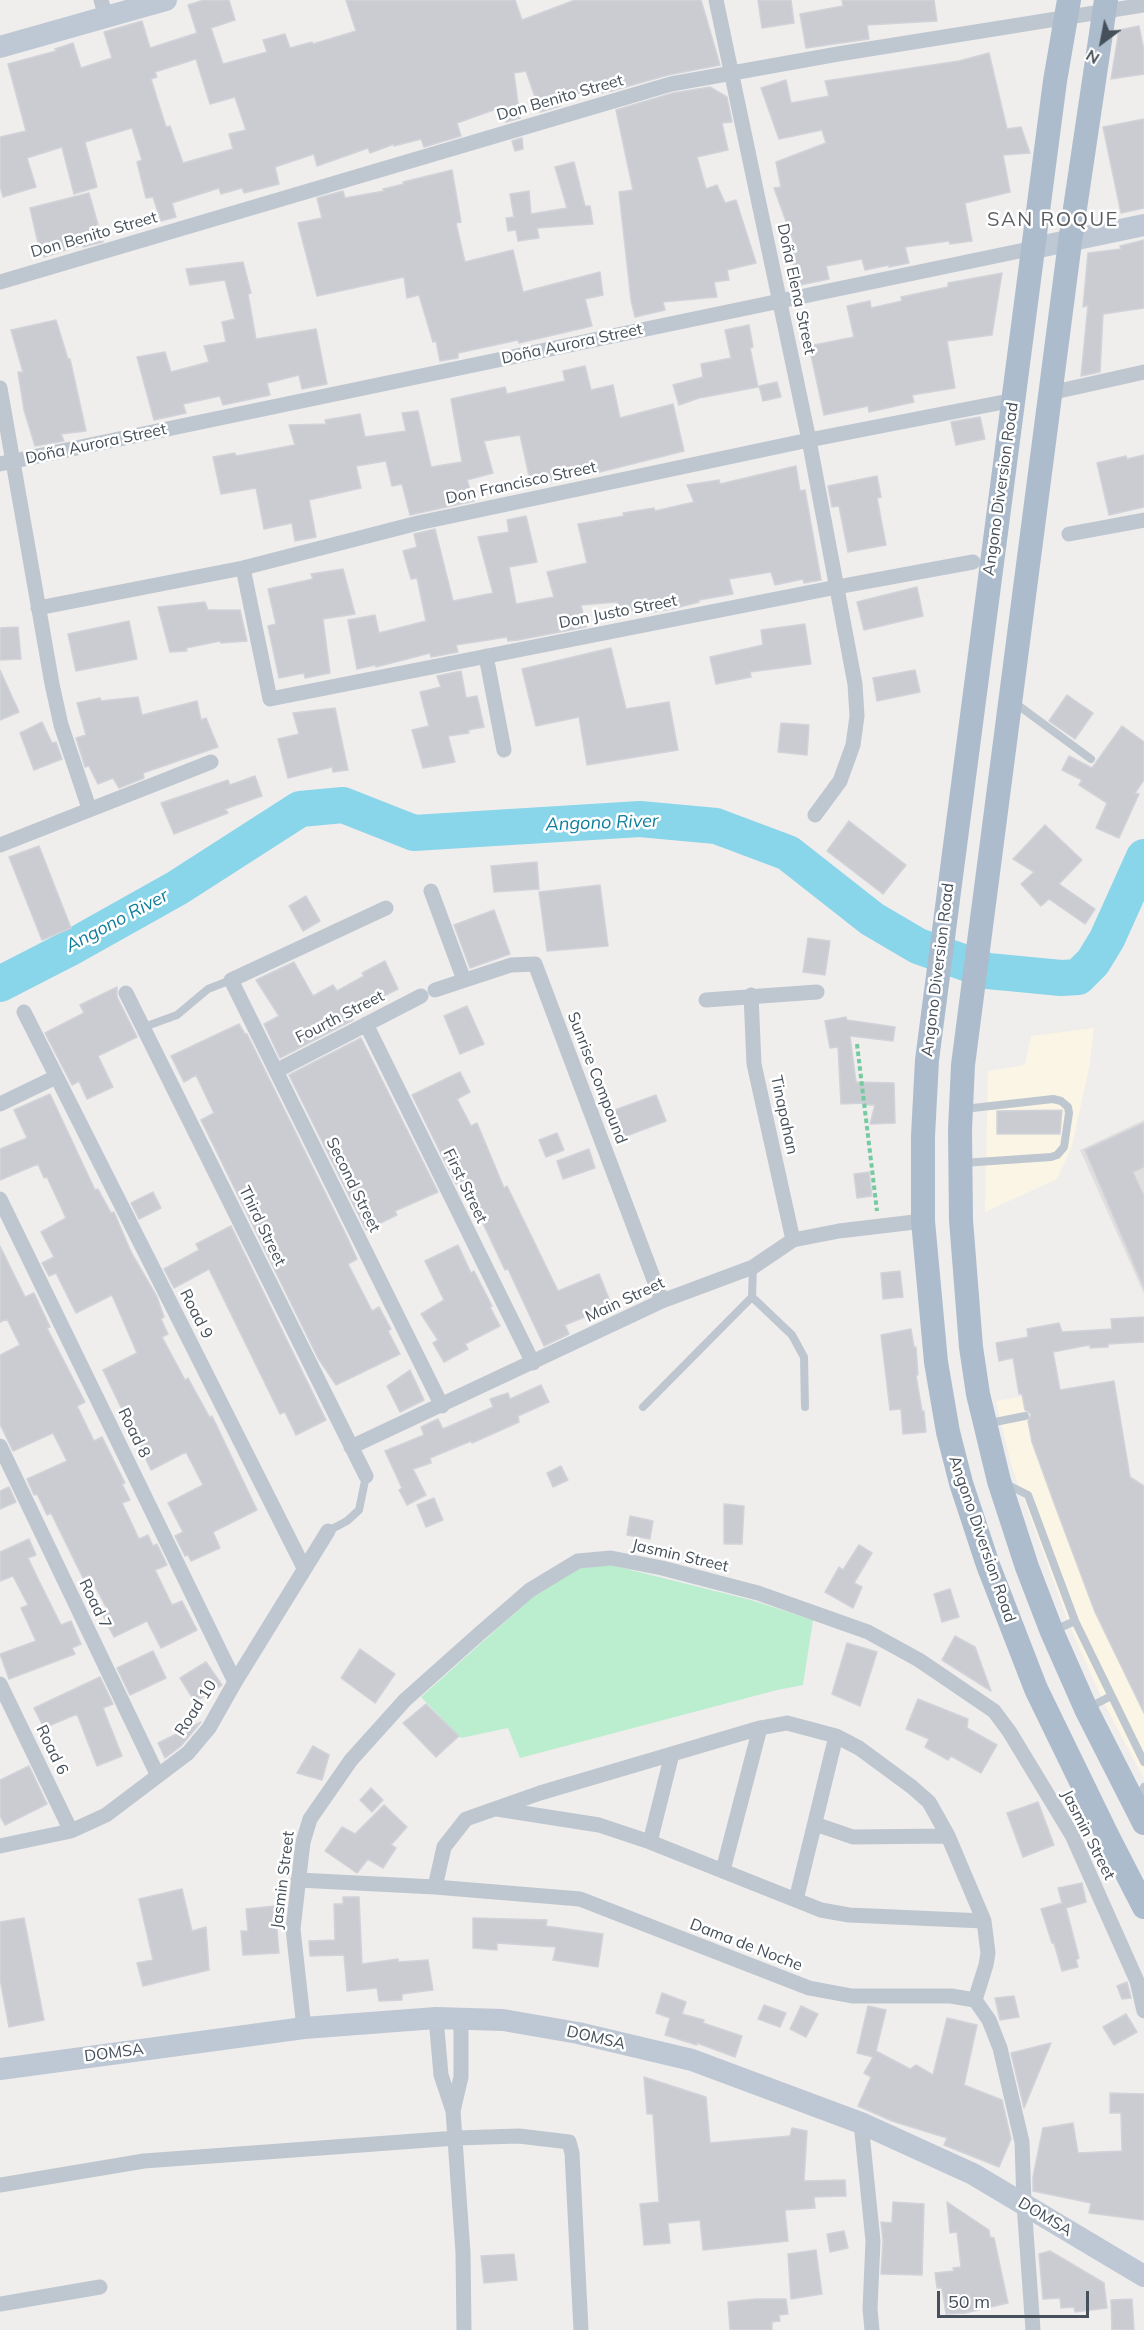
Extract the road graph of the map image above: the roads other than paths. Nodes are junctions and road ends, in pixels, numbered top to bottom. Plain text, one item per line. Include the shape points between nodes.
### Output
1 (166, 0) edge
2 (716, 0) edge
3 (1144, 5) edge
4 (1105, 6) edge
5 (104, 8) edge
6 (1067, 9) edge
7 (0, 46) edge
8 (731, 72) junction
9 (1144, 225) edge
10 (1070, 242) junction
11 (1034, 248) junction
12 (0, 282) edge
13 (780, 301) junction
14 (1144, 372) edge
15 (0, 388) edge
16 (1050, 393) junction
17 (1014, 400) junction
18 (809, 440) junction
19 (7, 463) edge
20 (1144, 520) edge
21 (1068, 534) dead end
22 (973, 562) dead end
23 (243, 568) junction
24 (837, 587) junction
25 (38, 608) junction
26 (486, 656) junction
27 (1011, 700) junction
28 (504, 750) dead end
29 (1091, 759) dead end
30 (211, 762) dead end
31 (89, 808) junction
32 (815, 815) dead end
33 (0, 844) edge
34 (431, 891) dead end
35 (386, 908) dead end
36 (231, 980) junction
37 (464, 980) junction
38 (817, 992) dead end
39 (126, 993) dead end
40 (428, 993) joint
41 (751, 995) junction
42 (706, 1000) dead end
43 (24, 1012) dead end
44 (366, 1024) junction
45 (144, 1027) junction
46 (276, 1071) junction
47 (56, 1077) junction
48 (0, 1104) edge
49 (961, 1109) junction
50 (961, 1163) junction
51 (0, 1199) edge
52 (962, 1220) junction
53 (923, 1221) junction
54 (793, 1240) junction
55 (753, 1267) junction
56 (752, 1297) junction
57 (662, 1301) junction
58 (533, 1363) junction
59 (442, 1406) junction
60 (643, 1407) dead end
61 (805, 1407) dead end
62 (1024, 1416) dead end
63 (985, 1424) junction
64 (948, 1432) junction
65 (0, 1446) edge
66 (351, 1448) junction
67 (366, 1476) joint
68 (999, 1481) junction
69 (328, 1531) joint
70 (304, 1568) junction
71 (1075, 1620) junction
72 (1052, 1632) junction
73 (235, 1682) junction
74 (0, 1684) edge
75 (1111, 1696) junction
76 (1086, 1709) junction
77 (760, 1728) junction
78 (836, 1736) junction
79 (672, 1754) junction
80 (1144, 1762) edge
81 (158, 1776) junction
82 (1141, 1805) edge
83 (494, 1808) junction
84 (815, 1824) junction
85 (71, 1831) junction
86 (948, 1836) junction
87 (650, 1842) junction
88 (0, 1846) edge
89 (723, 1870) junction
90 (298, 1881) junction
91 (435, 1887) junction
92 (796, 1900) junction
93 (1144, 1907) edge
94 (984, 1921) junction
95 (975, 2000) junction
96 (1144, 2011) edge
97 (436, 2018) junction
98 (461, 2019) junction
99 (304, 2028) junction
100 (0, 2069) edge
101 (453, 2111) junction
102 (861, 2123) junction
103 (456, 2138) junction
104 (0, 2185) edge
105 (1024, 2204) junction
106 (1144, 2276) edge
107 (100, 2287) dead end
108 (0, 2304) edge
109 (464, 2330) edge
110 (581, 2330) edge
111 (872, 2330) edge
112 (1034, 2330) edge

1 - 5 main road
2 - 8 street, Doña Elena Street
3 - 4 street, Don Benito Street
4 - 6 street, Don Benito Street
4 - 10 main road, Angono Diversion Road
5 - 7 main road
6 - 8 street, Don Benito Street
6 - 11 main road, Angono Diversion Road
8 - 12 street, Don Benito Street via 671,84
8 - 13 street, Doña Elena Street
9 - 10 main road, Doña Aurora Street
10 - 11 main road, Doña Aurora Street
10 - 16 main road, Angono Diversion Road
11 - 13 street, Doña Aurora Street
11 - 17 main road, Angono Diversion Road
13 - 18 street, Doña Elena Street
13 - 19 street, Doña Aurora Street
14 - 16 street
15 - 19 street
16 - 27 main road, Angono Diversion Road
17 - 18 street, Don Francisco Street
17 - 53 main road, Angono Diversion Road via 927,1060
18 - 23 street, Don Francisco Street via 418,523
18 - 24 street, Doña Elena Street
19 - 25 street
20 - 21 street
22 - 24 street, Don Justo Street
23 - 25 street, Don Francisco Street
23 - 26 street, Don Justo Street via 270,699
24 - 26 street, Don Justo Street
24 - 32 street, Doña Elena Street via 857,716 853,745 840,780
25 - 31 street via 61,725
26 - 28 street
27 - 29 lane
27 - 49 main road, Angono Diversion Road via 963,1065
30 - 31 street
31 - 33 street
34 - 37 street
35 - 36 street
36 - 45 lane via 208,988 177,1014
36 - 46 street, Second Street
37 - 40 street, Sunrise Compound
37 - 57 street, Sunrise Compound via 511,966 535,964
38 - 41 street
39 - 45 street, Third Street
40 - 44 street, Fourth Street
41 - 42 street
41 - 54 street, Tinapahan via 754,1064
43 - 47 street, Road 9
44 - 46 street, Fourth Street
44 - 58 street, First Street
45 - 66 street, Third Street
46 - 59 street, Second Street
47 - 48 street
47 - 70 street, Road 9
49 - 50 main road, Angono Diversion Road
49 - 50 lane via 1053,1099 1068,1107 1069,1113 1064,1147 1057,1155
50 - 52 main road, Angono Diversion Road
51 - 73 street, Road 8
52 - 53 main road
52 - 63 main road, Angono Diversion Road via 971,1347
53 - 54 street, Main Street
53 - 64 main road, Angono Diversion Road via 934,1340
54 - 55 street, Main Street
55 - 56 lane
55 - 57 street, Main Street
56 - 60 lane
56 - 61 lane via 792,1335 804,1357
57 - 58 street, Main Street
58 - 59 street, Main Street
59 - 66 street, Main Street
62 - 63 lane
63 - 64 main road
63 - 68 main road, Angono Diversion Road
64 - 93 main road, Angono Diversion Road via 988,1565 1036,1689
65 - 81 street, Road 7
66 - 67 street, Third Street
67 - 69 lane via 359,1510
68 - 71 lane via 1028,1495
68 - 72 main road, Angono Diversion Road
69 - 70 street, Road 10
70 - 73 street, Road 10
71 - 72 lane
71 - 75 lane
72 - 76 main road, Angono Diversion Road
73 - 81 street, Road 10 via 195,1745
74 - 85 street, Road 6
75 - 76 lane
75 - 80 lane
76 - 82 main road, Angono Diversion Road
77 - 78 street via 787,1723
77 - 79 street
77 - 89 street
78 - 84 street
78 - 86 street via 859,1748 929,1802
79 - 83 street
79 - 87 street
81 - 85 street, Road 10 via 106,1815
83 - 87 street via 599,1824
83 - 91 street via 466,1819 453,1834 444,1847
84 - 86 street via 853,1837
84 - 92 street
85 - 88 street, Road 10
86 - 94 street
87 - 89 street
89 - 92 street
90 - 91 street, Dama de Noche
90 - 96 street, Jasmin Street via 310,1819 351,1761 405,1700 530,1590 578,1561 611,1558 758,1593 868,1632 919,1660 994,1711 1072,1835 1137,1981
90 - 99 street, Jasmin Street via 293,1929
91 - 95 street, Dama de Noche via 580,1899 809,1988 852,1996 951,1996
92 - 94 street via 849,1915
94 - 95 street via 988,1953
95 - 105 street via 989,2020 1000,2048 1015,2110 1022,2142
97 - 98 main road, DOMSA
97 - 99 main road, DOMSA
97 - 101 street via 441,2075
98 - 101 street via 461,2077
98 - 102 main road, DOMSA via 503,2020 578,2033 692,2060
99 - 100 main road, DOMSA
101 - 103 street
102 - 105 main road, DOMSA via 973,2174
102 - 111 street via 873,2241
103 - 104 street via 144,2161
103 - 109 street
103 - 110 street via 519,2136 569,2142
105 - 106 main road, DOMSA
105 - 112 street
107 - 108 street

